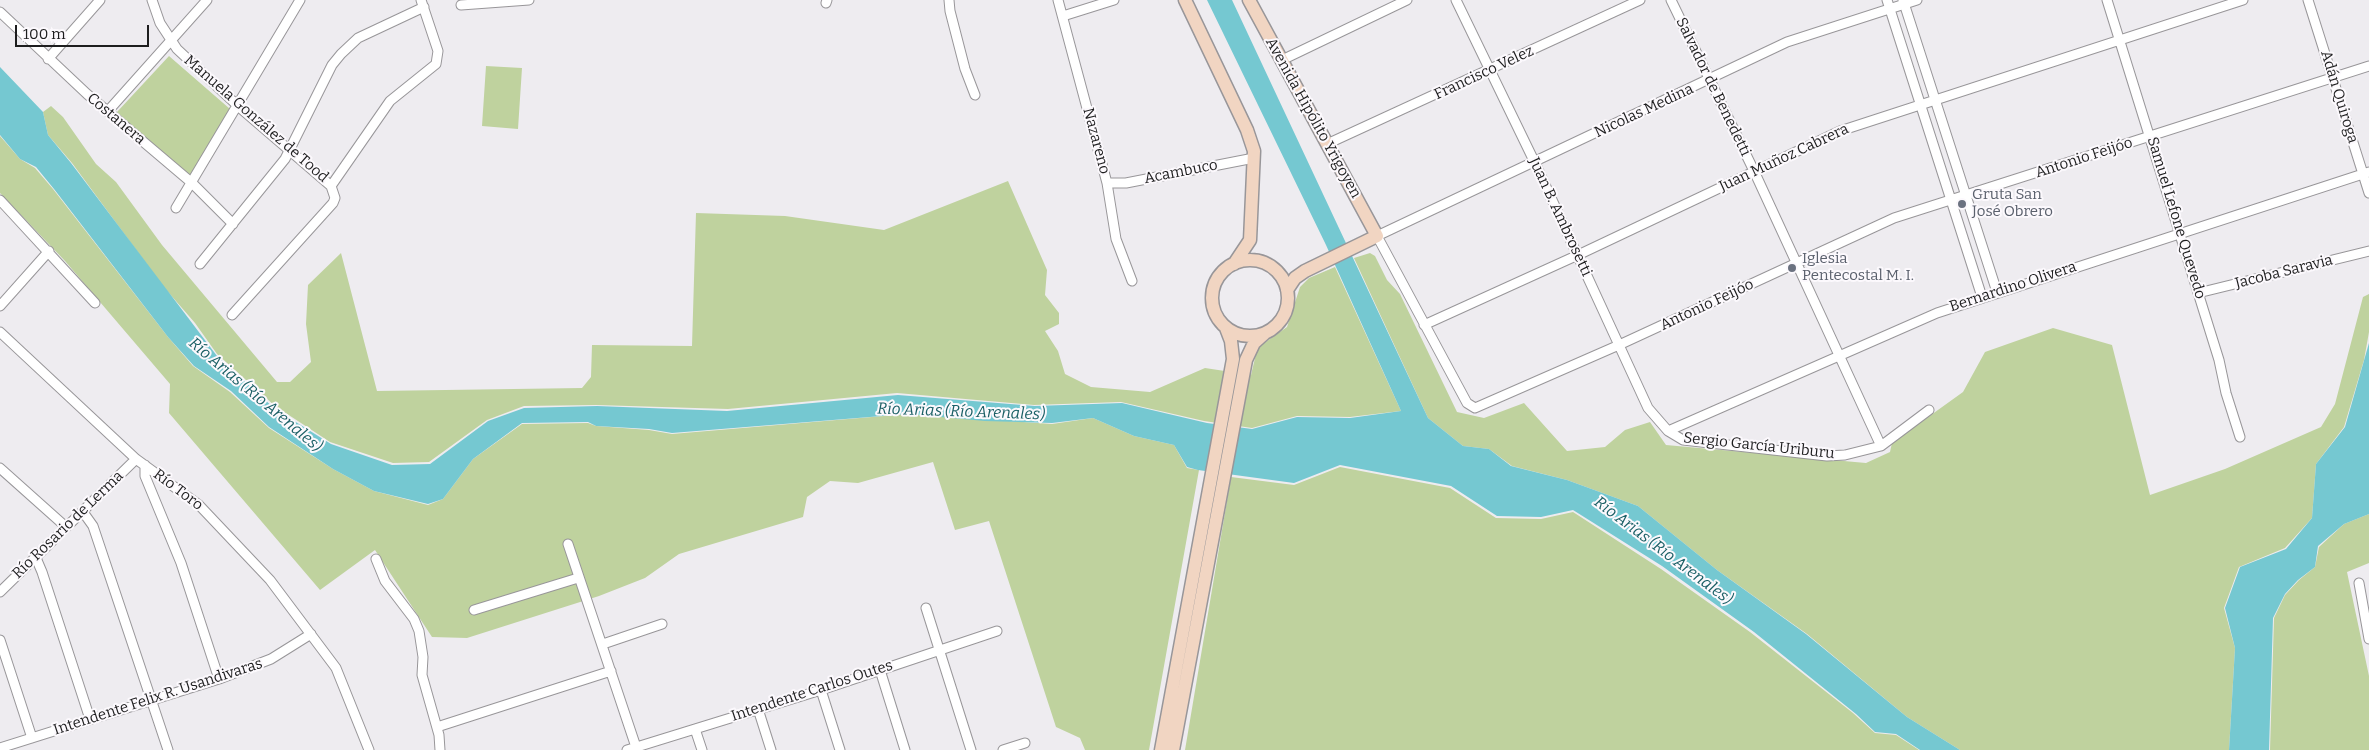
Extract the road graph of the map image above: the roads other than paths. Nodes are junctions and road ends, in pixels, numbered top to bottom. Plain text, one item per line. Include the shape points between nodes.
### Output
1 (100, 0) edge
2 (152, 0) edge
3 (207, 0) edge
4 (300, 0) edge
5 (529, 0) edge
6 (949, 0) edge
7 (1058, 0) edge
8 (1114, 0) edge
9 (1185, 0) edge
10 (1249, 0) edge
11 (1407, 0) edge
12 (1456, 0) edge
13 (1640, 0) edge
14 (1671, 0) edge
15 (1917, 0) edge
16 (2107, 0) edge
17 (2243, 0) edge
18 (2308, 0) edge
19 (1904, 2) edge
20 (422, 3) edge
21 (1888, 4) edge
22 (461, 5) dead end
23 (0, 12) edge
24 (1063, 16) junction
25 (2120, 40) junction
26 (170, 42) junction
27 (48, 59) junction
28 (1282, 60) junction
29 (2369, 66) edge
30 (1490, 71) junction
31 (2333, 78) junction
32 (1710, 80) junction
33 (975, 95) dead end
34 (1934, 100) junction
35 (1920, 104) junction
36 (238, 106) junction
37 (108, 112) junction
38 (2151, 136) junction
39 (1327, 144) junction
40 (290, 149) junction
41 (1254, 158) junction
42 (1535, 162) junction
43 (1754, 171) junction
44 (2366, 173) edge
45 (192, 183) junction
46 (1107, 183) junction
47 (331, 186) junction
48 (2369, 193) edge
49 (1966, 197) junction
50 (0, 200) edge
51 (1952, 201) junction
52 (176, 208) dead end
53 (233, 224) junction
54 (2179, 233) junction
55 (1377, 236) junction
56 (49, 251) junction
57 (2369, 251) edge
58 (1578, 255) junction
59 (1796, 263) junction
60 (200, 264) dead end
61 (1234, 264) junction
62 (1311, 268) junction
63 (1274, 269) junction
64 (1132, 281) dead end
65 (1287, 290) junction
66 (1997, 292) junction
67 (2198, 293) junction
68 (1982, 296) junction
69 (95, 304) dead end
70 (0, 306) edge
71 (232, 315) dead end
72 (1424, 325) junction
73 (1226, 328) junction
74 (0, 332) edge
75 (1264, 334) junction
76 (1619, 346) junction
77 (1839, 356) junction
78 (1929, 410) dead end
79 (1668, 431) junction
80 (2240, 436) dead end
81 (1881, 446) junction
82 (136, 458) junction
83 (145, 466) junction
84 (0, 468) edge
85 (1211, 507) junction
86 (83, 512) junction
87 (66, 527) junction
88 (568, 544) dead end
89 (36, 558) junction
90 (376, 559) dead end
91 (578, 578) junction
92 (2358, 583) dead end
93 (0, 592) edge
94 (926, 608) dead end
95 (474, 610) dead end
96 (662, 624) dead end
97 (997, 631) dead end
98 (311, 634) junction
99 (2369, 639) edge
100 (0, 640) edge
101 (603, 644) junction
102 (939, 651) junction
103 (880, 670) junction
104 (611, 671) junction
105 (218, 679) junction
106 (821, 690) junction
107 (152, 700) junction
108 (758, 709) junction
109 (90, 719) junction
110 (437, 727) junction
111 (695, 729) junction
112 (32, 738) junction
113 (1025, 743) dead end
114 (0, 748) edge
115 (633, 749) edge
116 (168, 750) edge
117 (369, 750) edge
118 (440, 750) edge
119 (702, 750) edge
120 (771, 750) edge
121 (840, 750) edge
122 (905, 750) edge
123 (971, 750) edge
124 (1004, 750) edge
125 (1161, 750) edge
126 (1173, 750) edge

1 - 27 street
2 - 26 street, Manuela González de Tood
3 - 26 street
4 - 36 street
5 - 22 street
6 - 33 street via 965,69
7 - 24 street, Nazareno
8 - 24 street
9 - 41 main road via 1247,130
10 - 28 main road, Avenida Hipólito Yrigoyen
11 - 28 street
12 - 30 street, Juan B. Ambrosetti
13 - 30 street, Francisco Velez
14 - 32 street, Salvador de Benedetti
15 - 19 street, Nicolas Medina
16 - 25 street, Samuel Lefone Quevedo
17 - 25 street, Juan Muñoz Cabrera
18 - 31 street, Adán Quiroga
19 - 21 street, Nicolas Medina
19 - 34 street
20 - 40 street via 358,38 341,54
20 - 47 street via 438,60 434,67 394,96
21 - 32 street, Nicolas Medina via 1803,36
21 - 35 street
23 - 27 street, Costanera
24 - 46 street, Nazareno
25 - 34 street, Juan Muñoz Cabrera
25 - 38 street, Samuel Lefone Quevedo
26 - 36 street, Manuela González de Tood
26 - 37 street
27 - 37 street, Costanera
28 - 39 main road, Avenida Hipólito Yrigoyen
29 - 31 street, Antonio Feijóo
30 - 39 street, Francisco Velez
30 - 42 street, Juan B. Ambrosetti
31 - 38 street, Antonio Feijóo
31 - 44 street, Adán Quiroga
32 - 42 street, Nicolas Medina
32 - 43 street, Salvador de Benedetti
34 - 35 street, Juan Muñoz Cabrera
34 - 49 street
35 - 43 street, Juan Muñoz Cabrera via 1833,133
35 - 51 street
36 - 40 street, Manuela González de Tood
36 - 45 street
37 - 45 street, Costanera
38 - 49 street, Antonio Feijóo
38 - 54 street, Samuel Lefone Quevedo
39 - 55 main road, Avenida Hipólito Yrigoyen
40 - 47 street, Manuela González de Tood
40 - 53 street
41 - 46 street, Acambuco via 1126,183
41 - 61 main road via 1250,240
42 - 55 street, Nicolas Medina
42 - 58 street, Juan B. Ambrosetti
43 - 58 street, Juan Muñoz Cabrera
43 - 59 street, Salvador de Benedetti
44 - 48 street, Adán Quiroga
44 - 54 street, Bernardino Olivera
45 - 52 street
45 - 53 street, Costanera
46 - 64 street, Nazareno via 1116,239
47 - 71 street via 335,198 333,203
49 - 51 street, Antonio Feijóo
49 - 66 street
50 - 56 street
51 - 59 street, Antonio Feijóo via 1894,218
51 - 68 street
53 - 60 street
54 - 66 street, Bernardino Olivera
54 - 67 street, Samuel Lefone Quevedo
55 - 62 main road
55 - 72 street
56 - 69 street
56 - 70 street
57 - 67 street, Jacoba Saravia
58 - 72 street, Juan Muñoz Cabrera
58 - 76 street, Juan B. Ambrosetti
59 - 76 street, Antonio Feijóo
59 - 77 street, Salvador de Benedetti
61 - 63 main road via 1259,261
61 - 73 main road via 1217,278 1212,294 1213,310
62 - 63 main road via 1283,272
62 - 65 main road via 1295,278
63 - 65 main road
65 - 75 main road via 1284,316
66 - 68 street, Bernardino Olivera
67 - 80 street, Samuel Lefone Quevedo
68 - 77 street, Bernardino Olivera
72 - 76 street, Antonio Feijóo via 1467,404 1475,408
73 - 75 main road via 1244,336
73 - 85 main road via 1233,359
74 - 82 street, Río Toro
75 - 85 main road via 1254,343 1246,360
76 - 79 street, Juan B. Ambrosetti via 1648,408
77 - 79 street, Bernardino Olivera
77 - 81 street, Salvador de Benedetti
78 - 81 street, Sergio García Uriburu
79 - 81 street, Sergio García Uriburu via 1683,440 1827,456 1861,453
82 - 83 street, Río Toro
82 - 86 street, Río Rosario de Lerma
83 - 98 street, Río Toro via 216,521 270,580
83 - 105 street via 146,476 181,562
84 - 87 street
85 - 125 main road
85 - 126 main road
86 - 87 street, Río Rosario de Lerma
86 - 107 street via 93,526
87 - 89 street, Río Rosario de Lerma
88 - 91 street
89 - 93 street, Río Rosario de Lerma
89 - 109 street
90 - 110 street via 385,581 414,619 419,631 424,686
91 - 95 street
91 - 101 street
92 - 99 street
94 - 102 street
96 - 101 street
97 - 102 street, Intendente Carlos Outes
98 - 105 street, Intendente Felix R. Usandivaras via 271,659
98 - 117 street, Río Toro via 336,668
100 - 112 street
101 - 104 street
102 - 103 street, Intendente Carlos Outes
102 - 123 street
103 - 106 street, Intendente Carlos Outes
103 - 122 street
104 - 110 street
104 - 115 street
105 - 107 street, Intendente Felix R. Usandivaras
106 - 108 street, Intendente Carlos Outes
106 - 121 street
107 - 109 street, Intendente Felix R. Usandivaras
107 - 116 street
108 - 111 street, Intendente Carlos Outes
108 - 120 street
109 - 112 street, Intendente Felix R. Usandivaras
110 - 118 street
111 - 115 street, Intendente Carlos Outes
111 - 119 street
112 - 114 street, Intendente Felix R. Usandivaras
113 - 124 street

